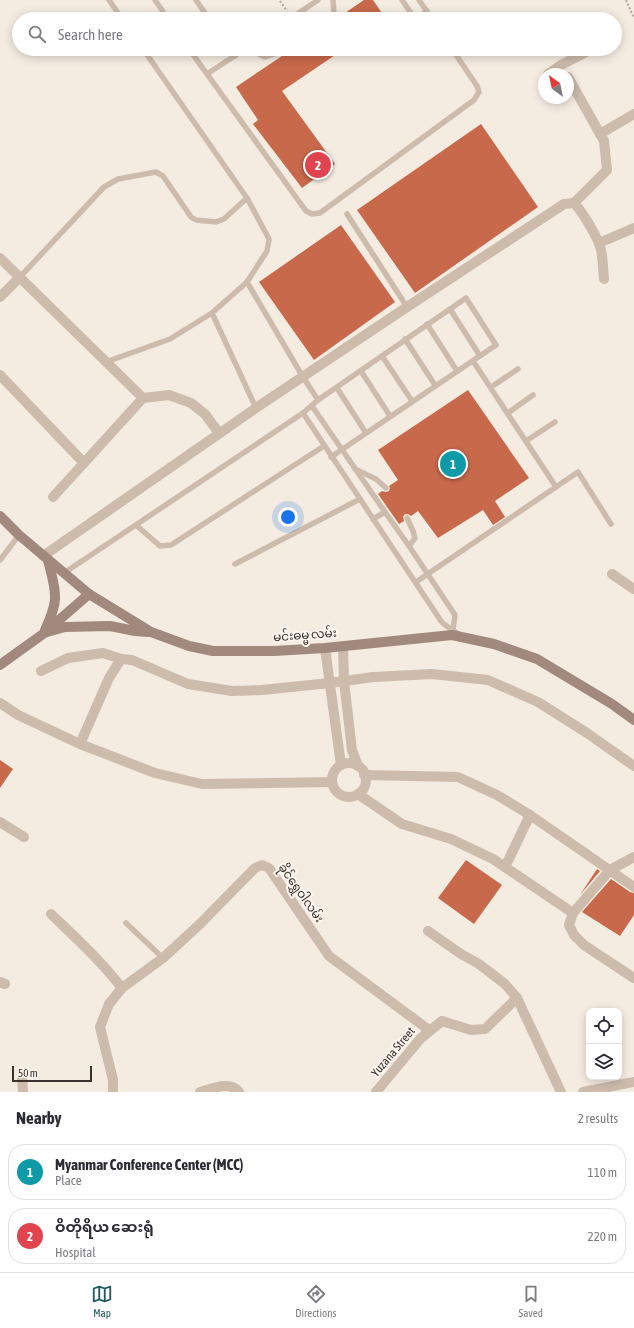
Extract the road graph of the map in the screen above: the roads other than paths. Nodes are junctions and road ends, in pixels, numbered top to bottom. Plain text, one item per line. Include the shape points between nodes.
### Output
1 (109, 0) edge
2 (155, 0) edge
3 (196, 0) edge
4 (318, 0) edge
5 (334, 0) edge
6 (402, 0) edge
7 (419, 0) edge
8 (117, 12) edge
9 (163, 12) edge
10 (204, 12) edge
11 (297, 12) edge
12 (334, 12) edge
13 (411, 12) edge
14 (427, 12) edge
15 (148, 56) edge
16 (194, 56) edge
17 (235, 56) edge
18 (457, 56) edge
19 (578, 56) edge
20 (561, 65) junction
21 (557, 68) edge
22 (563, 68) edge
23 (207, 74) junction
24 (574, 88) edge
25 (634, 114) edge
26 (600, 134) junction
27 (247, 198) junction
28 (574, 203) junction
29 (347, 214) dead end
30 (634, 228) edge
31 (599, 243) junction
32 (0, 258) edge
33 (20, 277) junction
34 (604, 279) dead end
35 (247, 282) junction
36 (0, 297) edge
37 (407, 307) junction
38 (450, 309) junction
39 (212, 313) junction
40 (427, 324) junction
41 (405, 339) junction
42 (382, 356) junction
43 (480, 356) junction
44 (473, 361) junction
45 (106, 362) junction
46 (518, 369) dead end
47 (361, 371) junction
48 (457, 371) junction
49 (0, 375) edge
50 (303, 377) junction
51 (435, 385) junction
52 (491, 387) junction
53 (337, 388) junction
54 (533, 395) dead end
55 (143, 398) junction
56 (318, 400) junction
57 (412, 401) junction
58 (312, 406) junction
59 (256, 408) junction
60 (303, 413) junction
61 (508, 413) junction
62 (390, 416) junction
63 (555, 422) dead end
64 (219, 433) junction
65 (366, 433) junction
66 (526, 441) junction
67 (324, 446) junction
68 (342, 450) junction
69 (331, 457) junction
70 (84, 462) junction
71 (355, 469) junction
72 (556, 487) junction
73 (386, 488) dead end
74 (53, 497) dead end
75 (360, 499) junction
76 (385, 512) junction
77 (0, 516) edge
78 (407, 518) dead end
79 (373, 519) junction
80 (611, 524) dead end
81 (136, 525) junction
82 (19, 535) junction
83 (409, 546) junction
84 (46, 558) junction
85 (0, 560) edge
86 (235, 564) dead end
87 (64, 573) junction
88 (612, 574) dead end
89 (428, 575) junction
90 (416, 582) junction
91 (634, 590) edge
92 (89, 594) junction
93 (151, 632) junction
94 (43, 634) junction
95 (457, 634) junction
96 (343, 646) junction
97 (325, 648) junction
98 (121, 659) junction
99 (0, 665) edge
100 (41, 671) dead end
101 (344, 681) junction
102 (330, 683) junction
103 (0, 703) edge
104 (634, 720) edge
105 (80, 744) junction
106 (341, 764) junction
107 (358, 766) junction
108 (634, 766) edge
109 (364, 775) junction
110 (332, 782) junction
111 (358, 794) junction
112 (530, 815) junction
113 (0, 822) edge
114 (24, 837) dead end
115 (634, 857) edge
116 (505, 867) junction
117 (610, 870) junction
118 (634, 887) edge
119 (573, 913) junction
120 (51, 914) dead end
121 (126, 923) dead end
122 (428, 931) dead end
123 (164, 958) junction
124 (634, 978) edge
125 (122, 988) junction
126 (517, 998) junction
127 (429, 1030) junction
128 (22, 1078) dead end
129 (634, 1082) edge
130 (23, 1092) edge
131 (114, 1092) edge
132 (200, 1092) edge
133 (240, 1092) edge
134 (376, 1092) edge
135 (561, 1092) edge
136 (583, 1092) edge

1 - 8 lane
2 - 9 lane
3 - 10 lane
4 - 11 lane
5 - 12 lane
6 - 13 lane
7 - 14 lane
15 - 27 lane
16 - 23 lane
17 - 23 lane
18 - 23 lane via 480,92 474,100 320,213 312,214 306,211
19 - 20 street
20 - 21 street
20 - 22 street
24 - 26 street
25 - 26 street
26 - 28 street via 604,141 607,170
27 - 33 lane via 224,219 216,222 196,220 190,217 162,176 156,172 118,179 104,187
27 - 35 lane via 269,239 267,251
28 - 31 street
28 - 37 street via 564,204
29 - 37 lane
30 - 31 street
31 - 34 street
32 - 33 street
33 - 36 street
33 - 45 street
35 - 39 lane
35 - 50 lane
37 - 50 street
38 - 40 lane
38 - 43 lane
38 - 43 lane via 466,298 496,345
39 - 45 lane via 170,339
39 - 59 lane
40 - 41 lane
40 - 48 lane
41 - 42 lane
41 - 51 lane
42 - 47 lane
42 - 57 lane
43 - 44 lane
44 - 48 lane
44 - 52 lane
45 - 55 street
46 - 52 lane
47 - 53 lane
47 - 62 lane
48 - 51 lane
49 - 70 street
50 - 56 lane
50 - 59 street
51 - 57 lane
52 - 61 lane
53 - 56 lane
53 - 65 lane
54 - 61 lane
55 - 64 street via 169,395 191,403 205,414
55 - 70 street
56 - 58 lane
57 - 62 lane
58 - 60 lane
58 - 68 lane
59 - 64 street
60 - 67 lane
60 - 81 lane
61 - 66 lane
62 - 65 lane
63 - 66 lane
64 - 84 street
65 - 68 lane
66 - 72 lane
67 - 69 lane
67 - 81 lane via 171,545 160,546
68 - 69 lane
68 - 71 lane
69 - 75 lane
70 - 74 street
71 - 73 lane via 376,479
71 - 76 lane
72 - 80 lane via 578,472
72 - 89 lane
75 - 79 lane
75 - 86 lane
76 - 79 lane
76 - 83 lane
77 - 82 main road, မင်းဓမ္မ လမ်း
78 - 83 lane via 415,538
79 - 90 lane
81 - 87 lane
82 - 84 main road, မင်းဓမ္မ လမ်း
82 - 85 lane
83 - 89 lane
84 - 87 main road, မင်းဓမ္မ လမ်း
84 - 94 main road via 56,592 52,615
87 - 92 main road, မင်းဓမ္မ လမ်း
88 - 91 street
89 - 90 lane
89 - 95 lane via 455,615
90 - 95 lane via 445,626
92 - 93 main road, မင်းဓမ္မ လမ်း
92 - 94 main road
93 - 94 main road via 110,626 64,627
93 - 97 main road, မင်းဓမ္မ လမ်း via 189,646 213,651
94 - 99 main road
95 - 96 main road, မင်းဓမ္မ လမ်း
95 - 104 main road, မင်းဓမ္မ လမ်း via 536,659
96 - 97 main road, မင်းဓမ္မ လမ်း
96 - 101 street
97 - 102 street
98 - 100 street via 103,653 68,658
98 - 102 street via 132,660 188,684 232,691
98 - 105 street via 109,678
101 - 102 street
101 - 107 street via 352,750
101 - 108 street via 432,674 488,680 538,702
102 - 106 street
103 - 105 street via 18,715
105 - 110 street via 155,773 202,784
106 - 107 street via 353,763
106 - 110 street via 334,772
107 - 109 street via 362,768
109 - 111 street via 366,781
109 - 112 street via 458,777 497,794
110 - 111 street via 342,795
111 - 116 street via 402,824 452,839
112 - 116 street
112 - 117 street
113 - 114 street
115 - 117 street
116 - 119 street
117 - 118 street
117 - 119 street
119 - 124 street via 569,925 574,935 584,945
120 - 125 street
121 - 123 lane
122 - 126 street via 479,964 505,984
123 - 125 street, ခိုင်ရွှေဝါလမ်း
123 - 127 street, ခိုင်ရွှေဝါလမ်း via 255,868 262,865 269,868 330,956
125 - 131 street, ခိုင်ရွှေဝါလမ်း via 109,1004 100,1027
126 - 127 street via 485,1028 471,1030 442,1021
126 - 135 street
127 - 134 street, Yuzana Street
128 - 130 street
129 - 136 street
132 - 133 street via 229,1086

